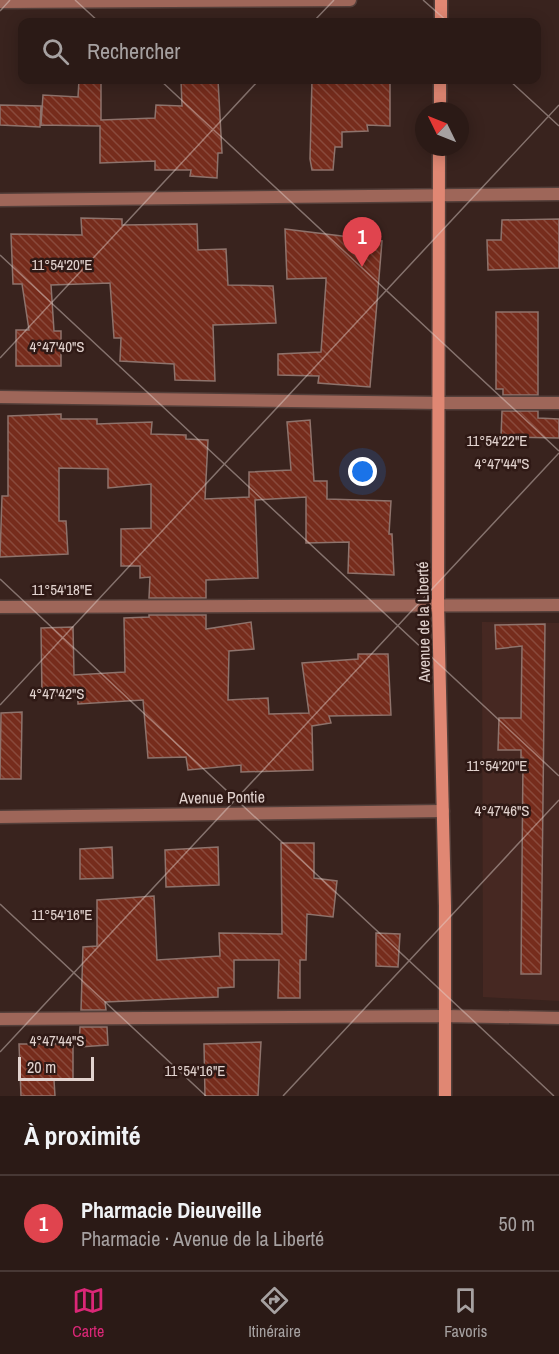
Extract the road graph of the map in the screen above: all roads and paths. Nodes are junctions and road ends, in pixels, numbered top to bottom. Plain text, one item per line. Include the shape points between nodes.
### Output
1 (350, 0) edge
2 (441, 0) edge
3 (0, 2) edge
4 (441, 18) edge
5 (440, 84) edge
6 (440, 102) edge
7 (440, 156) edge
8 (559, 194) edge
9 (439, 195) junction
10 (0, 200) edge
11 (0, 397) edge
12 (559, 403) edge
13 (440, 404) junction
14 (438, 605) junction
15 (559, 605) edge
16 (0, 607) edge
17 (443, 811) junction
18 (0, 816) edge
19 (444, 1016) junction
20 (559, 1018) edge
21 (0, 1019) edge
22 (445, 1096) edge

1 - 3 street
2 - 4 street
5 - 6 street
7 - 9 street, Avenue de la Liberté
8 - 9 street
9 - 10 street
9 - 13 street, Avenue de la Liberté
11 - 13 street
12 - 13 street
13 - 14 street, Avenue de la Liberté
14 - 15 street
14 - 16 street
14 - 17 street, Avenue de la Liberté
17 - 18 street, Avenue Pontie
17 - 19 street, Avenue de la Liberté
19 - 20 street
19 - 21 street
19 - 22 street, Avenue de la Liberté

